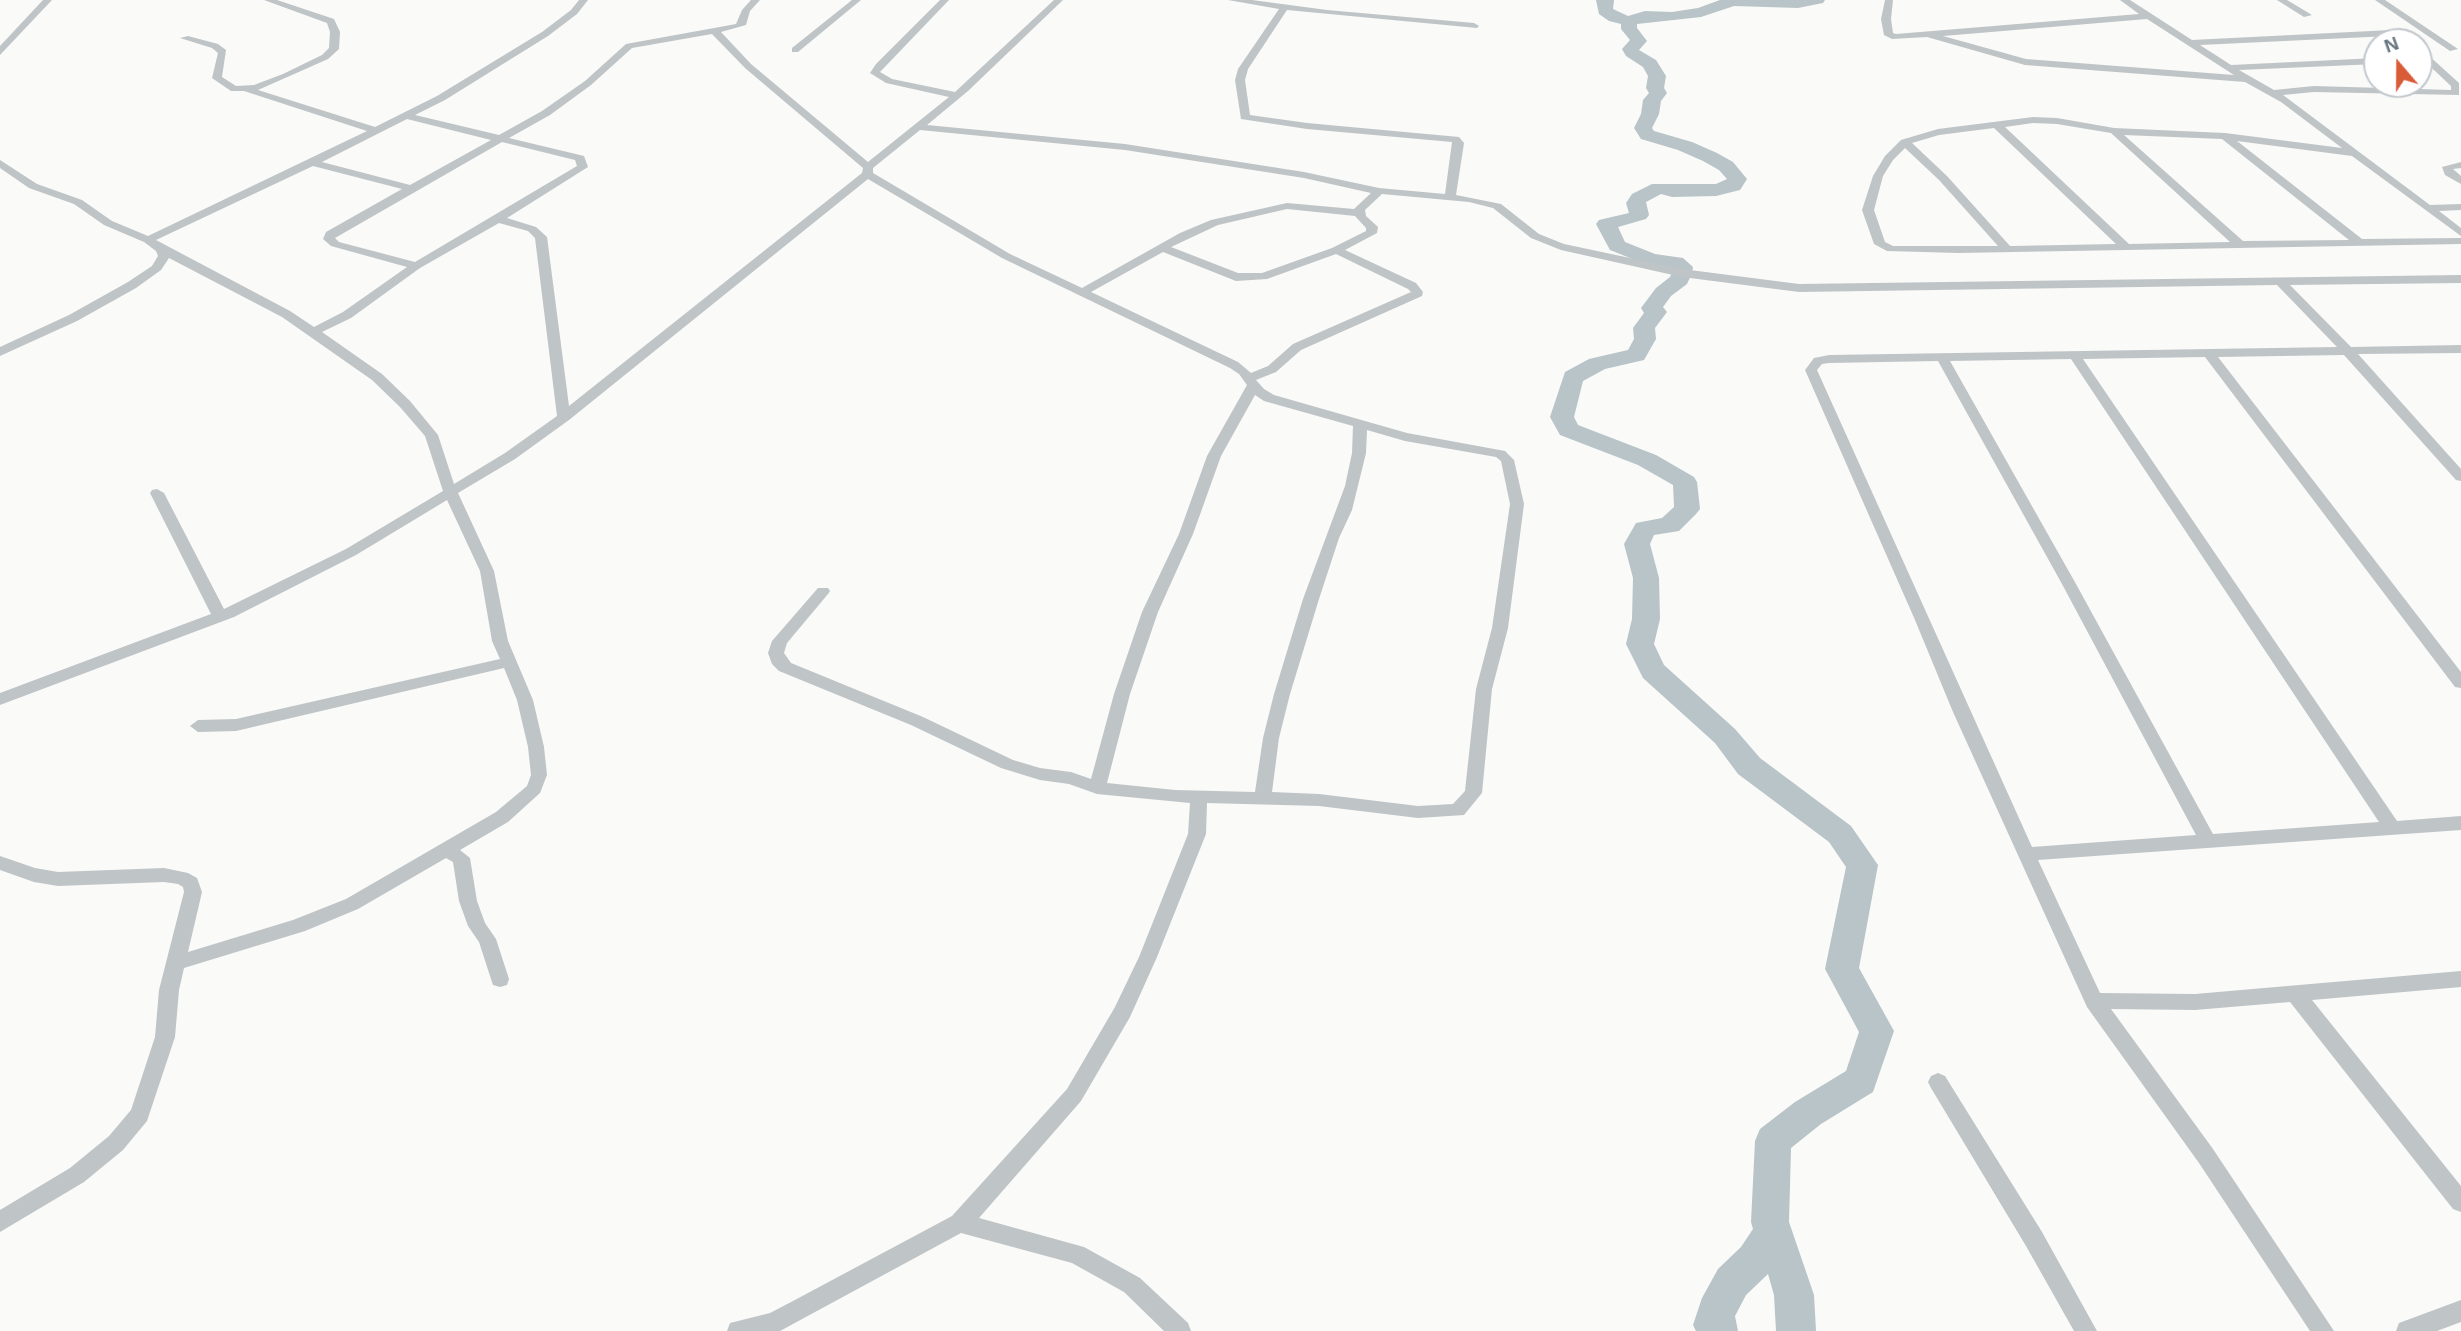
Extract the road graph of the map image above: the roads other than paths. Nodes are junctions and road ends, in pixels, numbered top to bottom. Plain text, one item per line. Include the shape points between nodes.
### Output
1 (48, 0) edge
2 (268, 0) edge
3 (303, 0) edge
4 (584, 0) edge
5 (756, 0) edge
6 (857, 0) edge
7 (945, 0) edge
8 (1059, 0) edge
9 (1232, 0) edge
10 (1889, 0) edge
11 (2124, 0) edge
12 (2281, 0) edge
13 (2379, 0) edge
14 (291, 6) junction
15 (1284, 8) junction
16 (2307, 15) dead end
17 (2148, 16) junction
18 (1474, 26) dead end
19 (715, 31) junction
20 (2363, 34) edge
21 (1930, 35) junction
22 (185, 38) dead end
23 (2191, 43) junction
24 (2433, 45) edge
25 (2452, 49) edge
26 (796, 50) dead end
27 (0, 52) edge
28 (2433, 54) edge
29 (2363, 62) edge
30 (2433, 67) edge
31 (2229, 68) junction
32 (2247, 79) junction
33 (245, 89) junction
34 (2363, 90) edge
35 (2433, 92) edge
36 (2273, 93) junction
37 (955, 95) junction
38 (406, 116) junction
39 (1997, 125) junction
40 (919, 127) junction
41 (377, 131) junction
42 (2114, 131) junction
43 (2225, 136) junction
44 (500, 138) junction
45 (1905, 142) junction
46 (2355, 153) junction
47 (0, 163) edge
48 (312, 163) junction
49 (2461, 164) edge
50 (868, 170) junction
51 (2461, 181) edge
52 (411, 188) junction
53 (1379, 191) junction
54 (1450, 197) junction
55 (2461, 206) edge
56 (2428, 208) junction
57 (1359, 213) junction
58 (498, 219) junction
59 (2461, 233) edge
60 (148, 240) junction
61 (2461, 241) edge
62 (2360, 243) junction
63 (2239, 244) junction
64 (2126, 247) junction
65 (1164, 248) junction
66 (161, 249) junction
67 (2007, 249) junction
68 (1336, 250) junction
69 (416, 266) junction
70 (2461, 279) edge
71 (2282, 283) junction
72 (1080, 293) junction
73 (313, 332) junction
74 (2461, 349) edge
75 (2348, 351) junction
76 (0, 352) edge
77 (2208, 353) junction
78 (2074, 354) junction
79 (1941, 356) junction
80 (1252, 382) junction
81 (564, 417) junction
82 (1360, 425) junction
83 (2461, 477) edge
84 (157, 493) dead end
85 (451, 494) junction
86 (823, 591) dead end
87 (220, 617) junction
88 (508, 662) junction
89 (2461, 683) edge
90 (38, 686) junction
91 (0, 698) edge
92 (0, 712) edge
93 (198, 726) dead end
94 (1097, 788) junction
95 (1199, 797) junction
96 (1263, 798) junction
97 (2461, 823) edge
98 (2392, 828) junction
99 (2208, 841) junction
100 (444, 849) junction
101 (2027, 854) junction
102 (0, 863) edge
103 (175, 963) junction
104 (499, 979) dead end
105 (2461, 979) edge
106 (2294, 992) junction
107 (2094, 1001) junction
108 (1938, 1083) dead end
109 (2461, 1202) edge
110 (0, 1222) edge
111 (960, 1223) junction
112 (2461, 1311) edge
113 (738, 1331) edge
114 (1180, 1331) edge
115 (2086, 1331) edge
116 (2323, 1331) edge
117 (2407, 1331) edge

1 - 27 street
2 - 14 street
3 - 14 street
4 - 38 street via 545,34
5 - 19 street via 743,15 743,23
6 - 26 street
7 - 37 street via 875,73 889,81
8 - 37 street
9 - 15 street
10 - 21 street via 1889,35
11 - 17 street
12 - 16 street
13 - 25 street
14 - 33 street via 331,21 334,49 307,67
15 - 18 street
15 - 54 street via 1243,69 1245,117 1455,139 1459,143
17 - 21 street
17 - 23 street
19 - 44 street via 629,46 556,106
19 - 50 street via 748,66
20 - 23 street
21 - 32 street via 2025,62
22 - 33 street via 223,52 217,78 227,87
23 - 31 street
24 - 25 street
25 - 28 street
29 - 31 street
30 - 35 street via 2456,85 2456,93
31 - 32 street
32 - 36 street
33 - 41 street
34 - 36 street
36 - 46 street
37 - 40 street
38 - 41 street
38 - 44 street
39 - 42 street via 2047,120
39 - 45 street via 1938,132
39 - 64 street
40 - 50 street
40 - 53 street via 1125,147
41 - 48 street
42 - 43 street
42 - 63 street
43 - 46 street
43 - 62 street
44 - 52 street
44 - 58 street via 580,159 583,167
45 - 67 street
45 - 67 street via 1878,176 1868,210 1882,246
46 - 56 street
47 - 60 street via 33,186 78,202 108,223
48 - 52 street
48 - 60 street
49 - 51 street via 2447,167
50 - 72 street via 954,227
50 - 81 street
52 - 69 street via 334,230 329,239
53 - 54 street
53 - 57 street
54 - 71 street via 1497,206 1535,236 1561,247 1682,273 1798,288
55 - 56 street
56 - 59 street
57 - 65 street via 1278,207 1215,222
57 - 68 street via 1373,230
58 - 69 street
58 - 81 street via 532,229 541,237
60 - 66 street
61 - 62 street
62 - 63 street
63 - 64 street
64 - 67 street
65 - 68 street via 1249,278
65 - 72 street
66 - 73 street
66 - 76 street via 163,262 132,285
68 - 80 street via 1412,286 1416,296 1297,347
69 - 73 street via 347,315
70 - 71 street
71 - 75 street
72 - 80 street via 1234,365
73 - 85 street via 377,377 405,404 431,435
74 - 75 street
75 - 77 street
75 - 83 street
77 - 78 street
77 - 89 street
78 - 79 street
78 - 98 street
79 - 99 street
79 - 101 street via 1829,359 1818,361 1811,370
80 - 82 street via 1259,392 1280,403
80 - 94 street via 1214,456 1186,534 1150,612 1118,705
81 - 85 street
82 - 96 street via 1359,453 1345,510 1282,694
82 - 96 street via 1428,442 1491,450 1507,460 1517,504 1500,628 1484,689 1473,793 1458,810 1418,812
84 - 87 street
85 - 87 street via 340,558
85 - 88 street via 482,556
86 - 94 street via 780,641 776,653 785,667 917,720 1007,764
87 - 90 street
88 - 93 street via 236,725
88 - 100 street via 525,700 539,775 534,789 502,817
90 - 91 street
90 - 92 street
94 - 95 street
95 - 96 street
95 - 111 street via 1197,834 1123,1011 1074,1095
97 - 98 street
98 - 99 street
99 - 101 street
100 - 103 street via 333,912
100 - 104 street via 461,858 468,901 487,939
101 - 107 street
102 - 103 street via 58,879 164,875 191,883 193,892
103 - 110 street via 165,1037 141,1115 77,1175
105 - 106 street
106 - 107 street via 2195,1002
106 - 109 street
107 - 116 street via 2206,1156
108 - 115 street
111 - 113 street via 801,1310
111 - 114 street via 1076,1254 1132,1285
112 - 117 street

